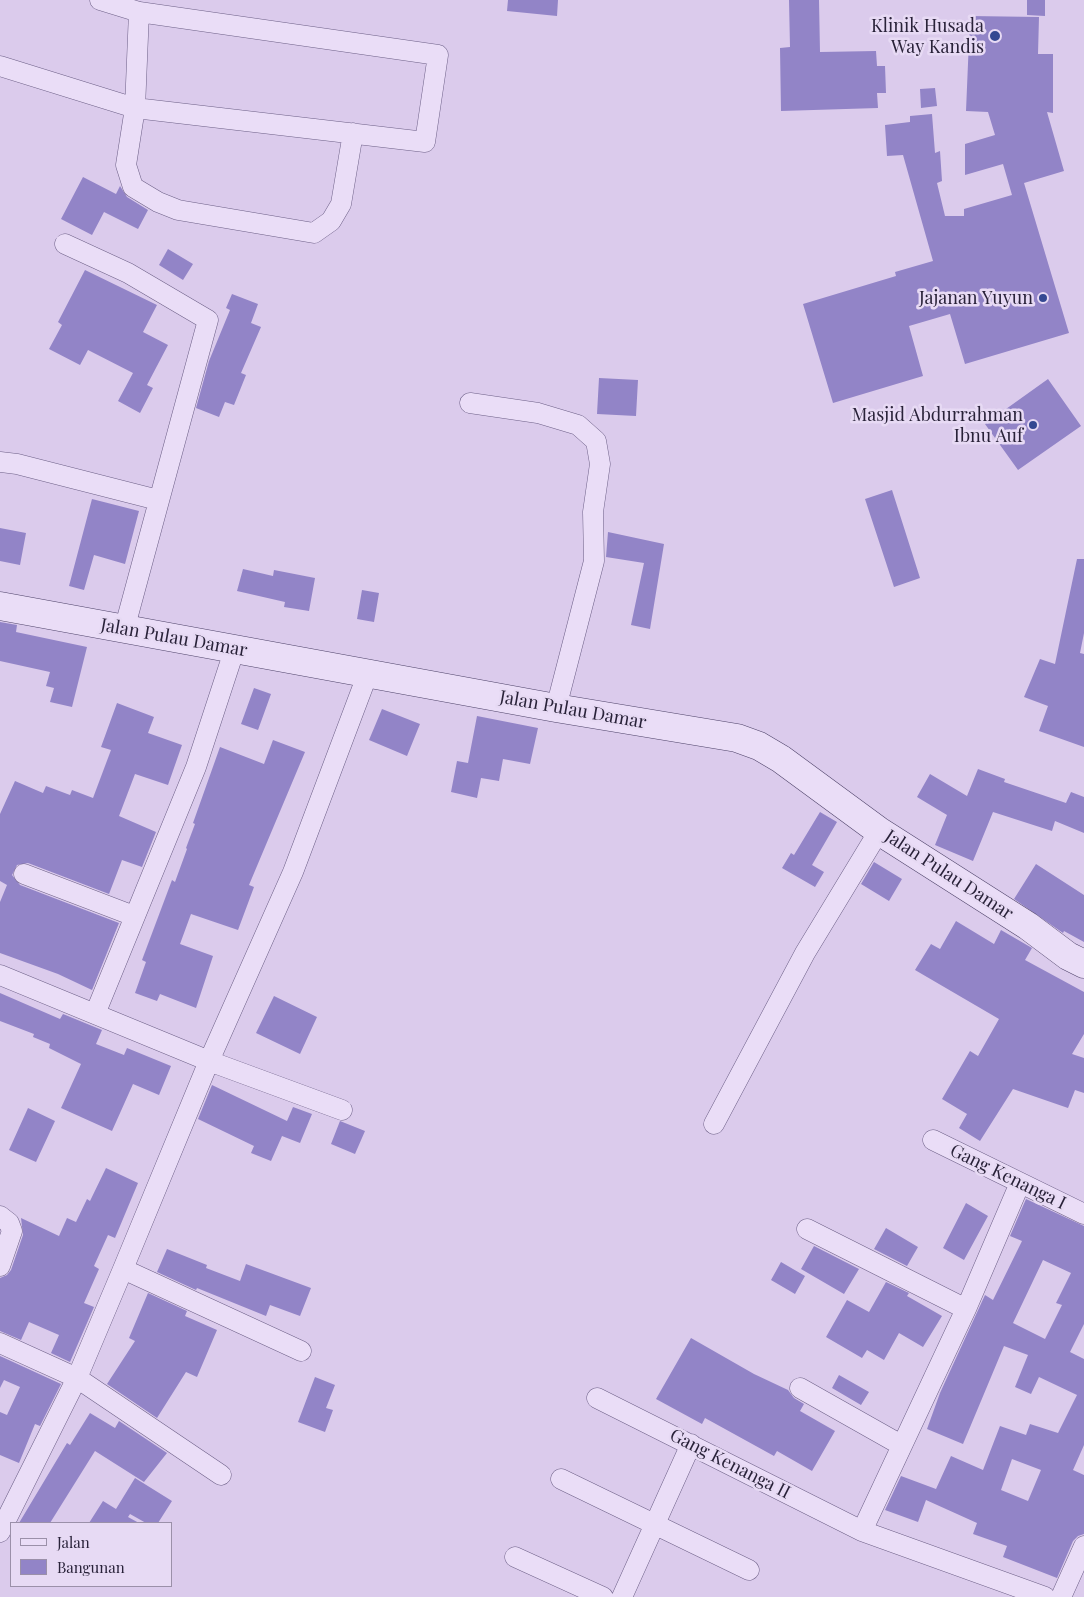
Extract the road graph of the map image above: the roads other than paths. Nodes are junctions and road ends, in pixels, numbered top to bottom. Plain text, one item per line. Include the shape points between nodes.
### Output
1 (100, 0) edge
2 (139, 12) junction
3 (0, 66) edge
4 (135, 108) junction
5 (353, 134) junction
6 (65, 244) dead end
7 (470, 404) dead end
8 (0, 462) edge
9 (158, 500) junction
10 (0, 606) edge
11 (124, 630) junction
12 (235, 648) junction
13 (368, 673) junction
14 (556, 708) junction
15 (879, 830) junction
16 (24, 874) dead end
17 (134, 916) junction
18 (1084, 964) edge
19 (0, 975) edge
20 (95, 1014) junction
21 (208, 1061) junction
22 (342, 1110) dead end
23 (714, 1124) dead end
24 (933, 1140) dead end
25 (1020, 1183) junction
26 (1084, 1214) edge
27 (0, 1216) edge
28 (807, 1229) dead end
29 (0, 1266) edge
30 (124, 1269) junction
31 (966, 1309) junction
32 (0, 1343) edge
33 (301, 1351) dead end
34 (76, 1378) junction
35 (800, 1388) dead end
36 (597, 1398) dead end
37 (691, 1444) junction
38 (901, 1445) junction
39 (221, 1475) dead end
40 (561, 1479) dead end
41 (654, 1526) junction
42 (862, 1531) junction
43 (0, 1532) edge
44 (1084, 1546) edge
45 (515, 1558) dead end
46 (749, 1570) dead end
47 (603, 1597) edge
48 (622, 1597) edge
49 (1045, 1597) edge
50 (1061, 1597) edge

1 - 2 street
2 - 4 street
2 - 5 street via 438,55 425,142
3 - 4 street
4 - 5 street
4 - 5 street via 126,165 133,187 178,210 314,233 331,221 341,204
6 - 9 street via 120,269 208,320
7 - 14 street via 538,413 578,425 596,441 600,464 593,512 594,561
8 - 9 street
9 - 11 street
10 - 11 street, Jalan Pulau Damar
11 - 12 street, Jalan Pulau Damar
12 - 13 street, Jalan Pulau Damar
12 - 17 street via 196,767
13 - 14 street, Jalan Pulau Damar
13 - 21 street via 293,872
14 - 15 street, Jalan Pulau Damar via 719,734 751,743 781,759
15 - 18 street, Jalan Pulau Damar
15 - 23 street via 805,953
16 - 17 street
17 - 20 street
19 - 20 street
20 - 21 street
21 - 22 street
21 - 30 street
24 - 25 street, Gang Kenanga I
25 - 26 street, Gang Kenanga I
25 - 31 street
27 - 29 street via 6,1219 12,1231
28 - 31 street
30 - 33 street
30 - 34 street
31 - 38 street
32 - 34 street
34 - 39 street
34 - 43 street
35 - 38 street
36 - 37 street, Gang Kenanga II
37 - 41 street
37 - 42 street, Gang Kenanga II
38 - 42 street
40 - 41 street
41 - 46 street
41 - 48 street
42 - 49 street, Gang Kenanga II
44 - 50 street
45 - 47 street

